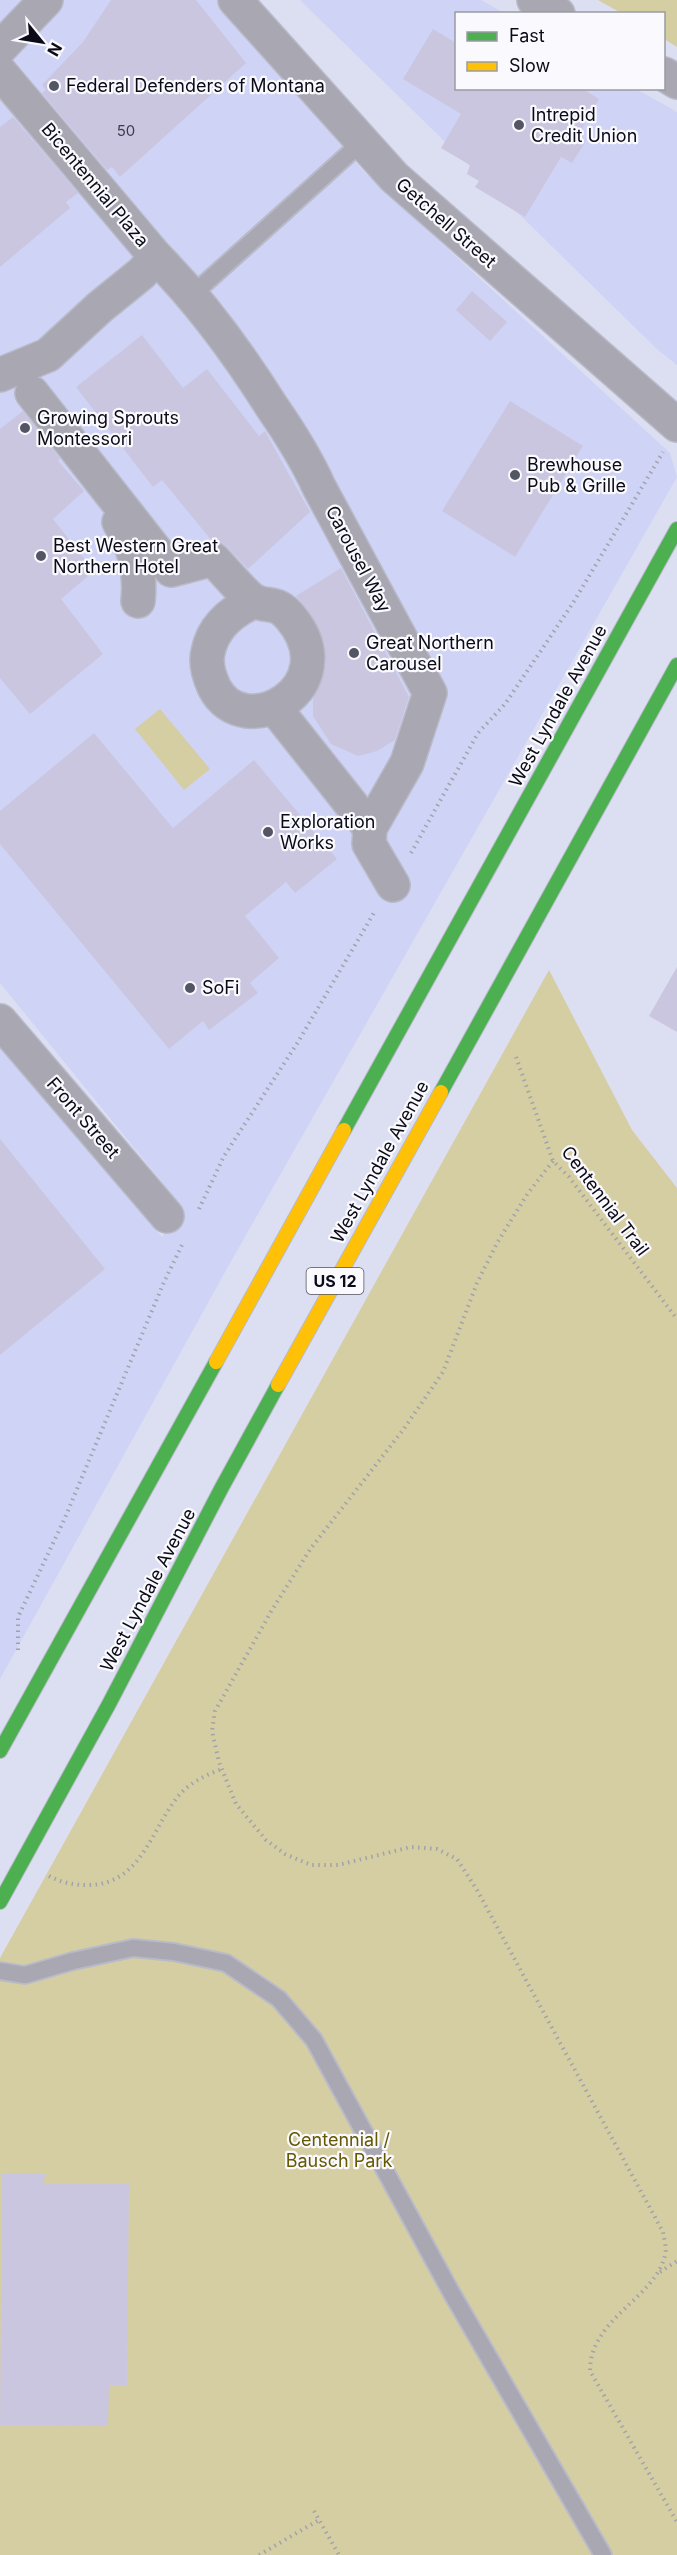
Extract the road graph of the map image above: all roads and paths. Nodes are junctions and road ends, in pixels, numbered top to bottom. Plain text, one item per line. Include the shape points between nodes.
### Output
1 (46, 0) edge
2 (235, 0) edge
3 (0, 48) edge
4 (0, 72) edge
5 (362, 142) junction
6 (156, 257) junction
7 (192, 295) junction
8 (0, 375) edge
9 (32, 393) dead end
10 (672, 435) edge
11 (108, 490) junction
12 (677, 529) edge
13 (171, 570) junction
14 (255, 601) junction
15 (677, 665) edge
16 (274, 706) junction
17 (370, 828) junction
18 (393, 885) junction
19 (0, 1021) edge
20 (516, 1057) dead end
21 (553, 1161) junction
22 (182, 1224) junction
23 (677, 1318) edge
24 (20, 1658) dead end
25 (0, 1751) edge
26 (222, 1769) junction
27 (46, 1875) dead end
28 (0, 1902) edge
29 (0, 1971) edge
30 (677, 2261) edge
31 (659, 2273) junction
32 (314, 2511) dead end
33 (319, 2520) junction
34 (677, 2522) edge
35 (259, 2555) edge
36 (339, 2555) edge
37 (603, 2555) edge

1 - 3 street
2 - 5 street, Getchell Street
4 - 6 street, Bicentennial Plaza
5 - 7 lane
5 - 10 street, Getchell Street via 394,177
6 - 7 street, Carousel Way
6 - 8 street, Bicentennial Plaza via 48,355
7 - 17 street, Carousel Way via 236,350 306,457 430,693 407,763
9 - 11 street
10 - 18 path via 573,603 505,704 478,733
11 - 13 street
11 - 13 street via 140,578 138,601
12 - 25 highway, West Lyndale Avenue
13 - 14 street via 213,559
14 - 16 street via 274,604 290,616 307,652 306,676 297,692
14 - 16 street via 221,623 210,641 209,677 220,698 235,707 260,711
15 - 28 highway, West Lyndale Avenue / US 12 via 221,1489
16 - 17 street
17 - 18 street via 369,844
18 - 22 path
19 - 22 street, Front Street
20 - 21 path, Centennial Trail
21 - 23 path, Centennial Trail
21 - 26 path via 497,1243 477,1283 443,1372 311,1548 215,1711 212,1731
22 - 24 path via 159,1292 64,1520 18,1617
26 - 27 path via 202,1777 177,1797 126,1874 94,1885 61,1882
26 - 31 path via 236,1804 266,1840 285,1854 311,1865 338,1865 411,1847 437,1849 457,1859 663,2232 666,2253
29 - 37 lane via 25,1975 133,1948 174,1952 226,1963 279,1999 314,2040 468,2323
30 - 31 path
31 - 34 path via 612,2321 590,2355 590,2371
32 - 33 path
33 - 35 path
33 - 36 path

